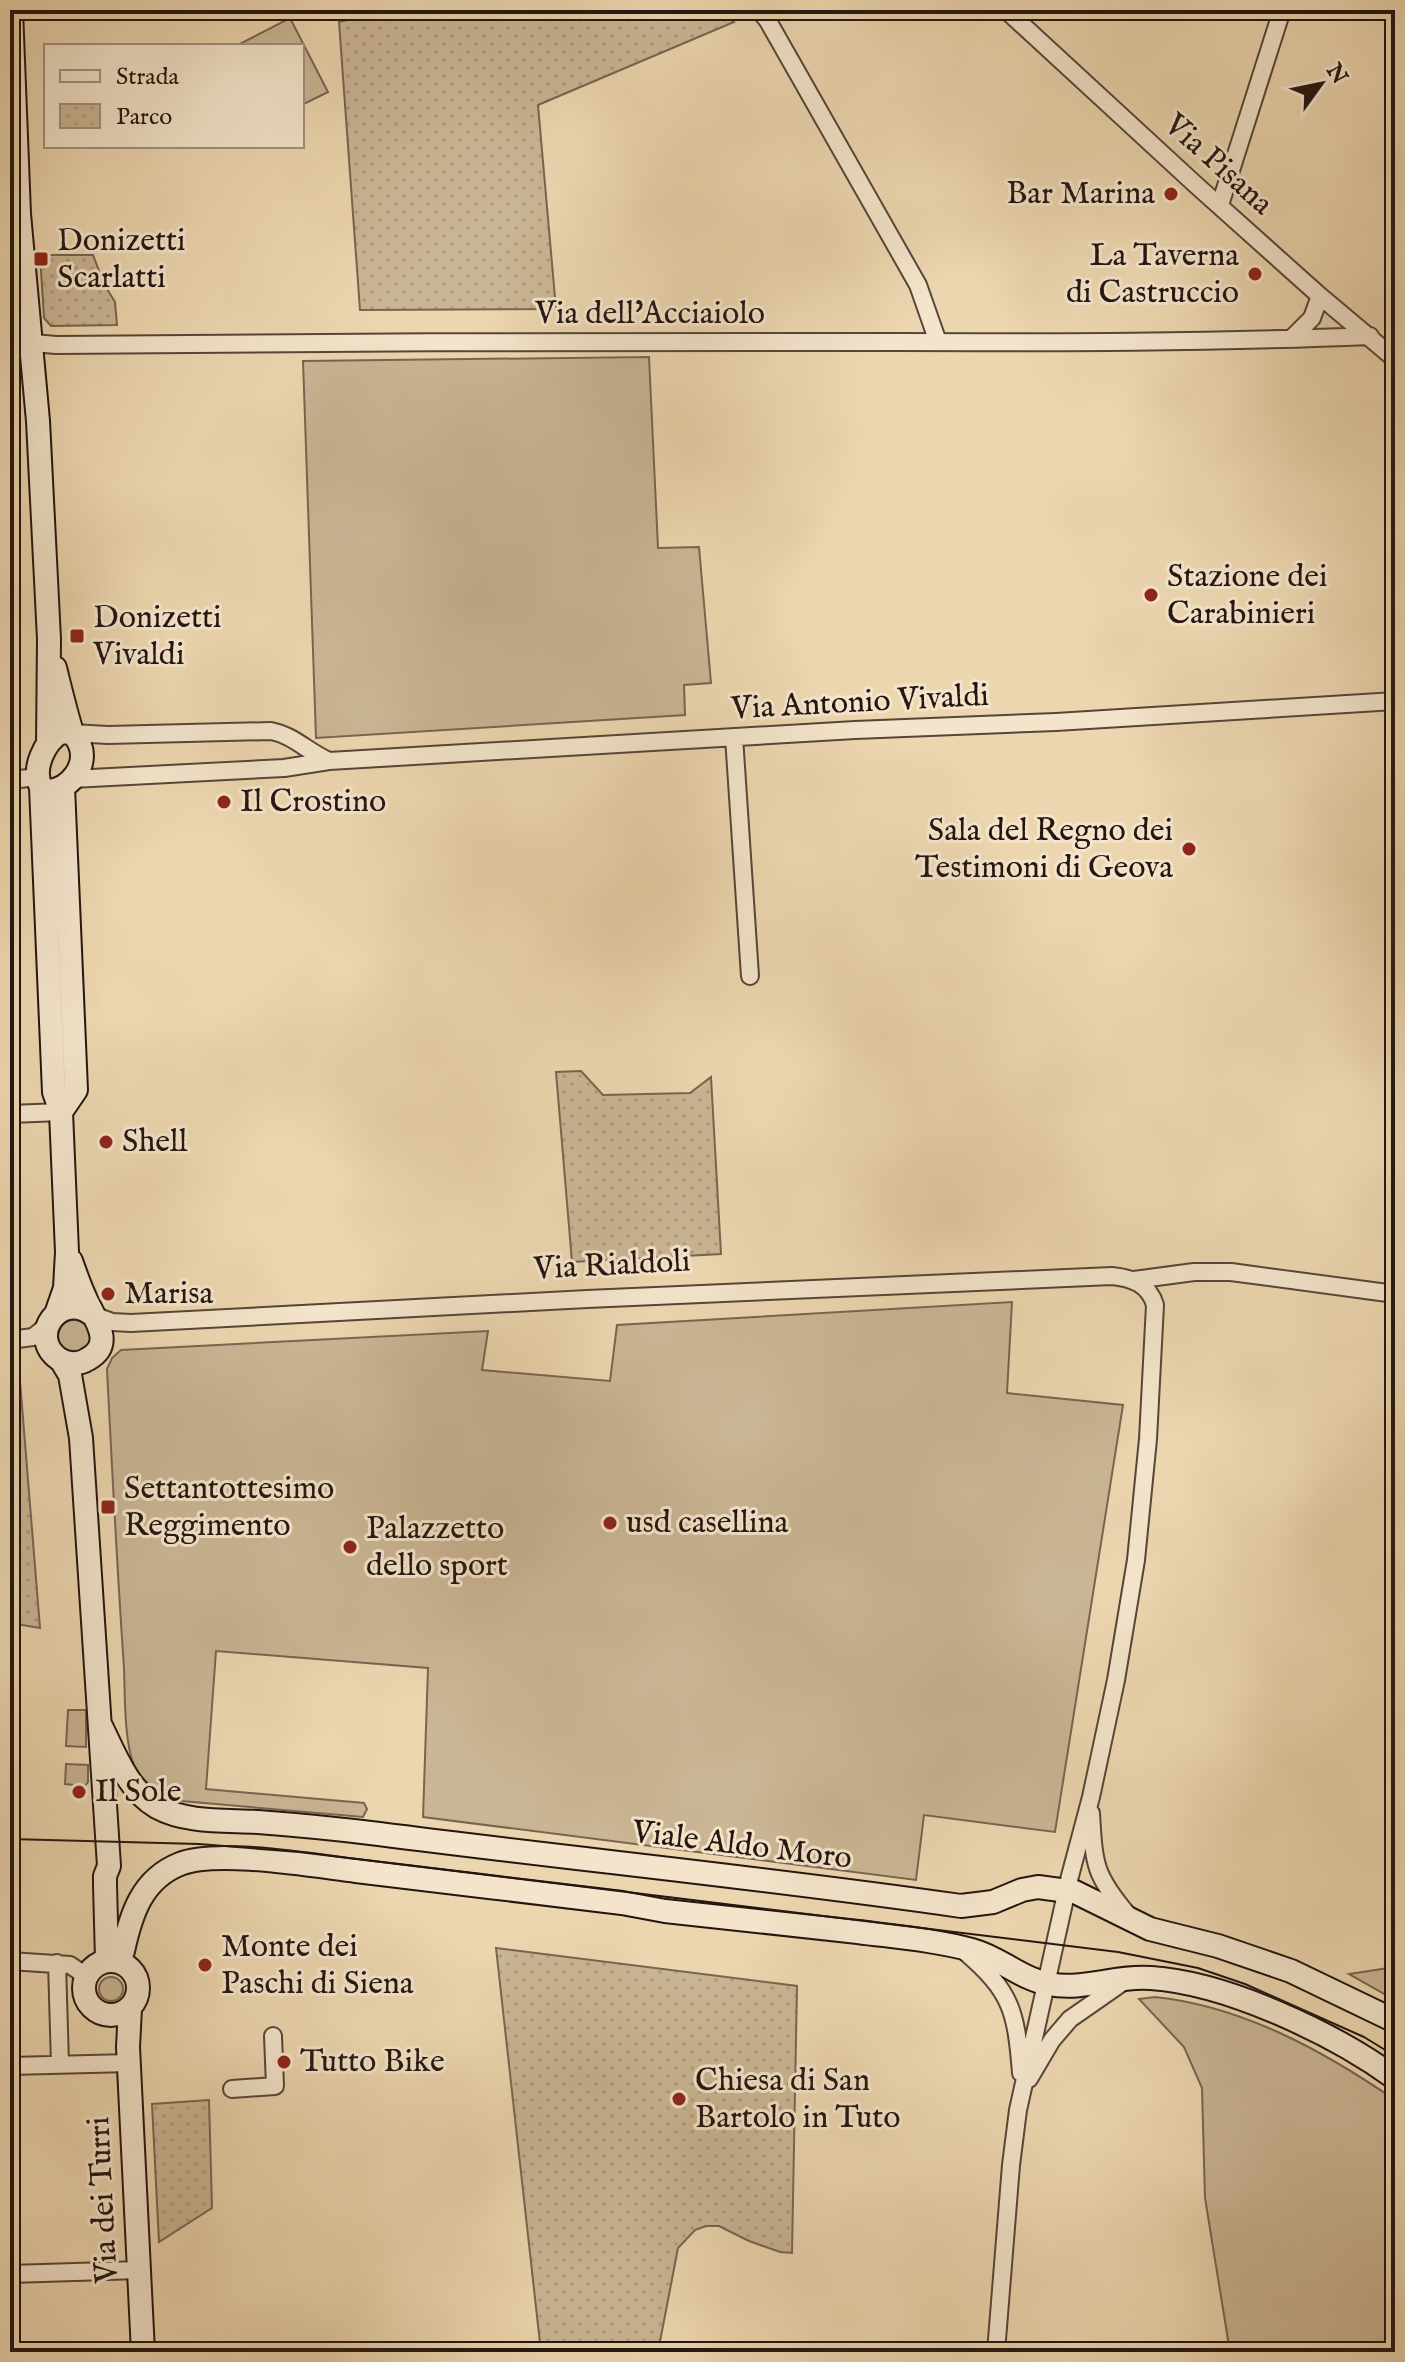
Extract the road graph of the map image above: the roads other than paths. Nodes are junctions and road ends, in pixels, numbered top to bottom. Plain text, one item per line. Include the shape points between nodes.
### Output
1 (11, 10) edge
2 (759, 10) edge
3 (1006, 10) edge
4 (1282, 10) edge
5 (12, 77) edge
6 (1220, 205) junction
7 (1320, 296) junction
8 (1370, 336) junction
9 (1291, 339) junction
10 (21, 342) edge
11 (938, 342) junction
12 (1395, 359) edge
13 (49, 646) junction
14 (1395, 701) edge
15 (72, 733) junction
16 (734, 737) junction
17 (48, 744) junction
18 (303, 747) junction
19 (329, 761) junction
20 (284, 768) junction
21 (10, 780) edge
22 (54, 782) junction
23 (750, 976) dead end
24 (61, 1112) junction
25 (10, 1114) edge
26 (67, 1252) junction
27 (1134, 1280) junction
28 (1395, 1294) edge
29 (93, 1315) junction
30 (52, 1320) junction
31 (10, 1340) edge
32 (92, 1356) junction
33 (61, 1360) junction
34 (81, 1438) junction
35 (100, 1724) junction
36 (1091, 1797) junction
37 (1067, 1890) junction
38 (1135, 1922) junction
39 (960, 1947) junction
40 (118, 1958) junction
41 (10, 1961) edge
42 (57, 1963) junction
43 (86, 1976) junction
44 (1129, 1978) junction
45 (1046, 1984) junction
46 (120, 2012) junction
47 (1395, 2021) edge
48 (273, 2036) dead end
49 (129, 2054) junction
50 (60, 2064) junction
51 (10, 2066) edge
52 (1395, 2078) edge
53 (232, 2089) dead end
54 (1022, 2090) junction
55 (140, 2270) junction
56 (10, 2274) edge
57 (143, 2352) edge
58 (996, 2352) edge

1 - 5 street
2 - 11 street via 918,285
3 - 6 street, Via Pisana
4 - 6 street
5 - 10 street via 26,307
6 - 7 street, Via Pisana
7 - 8 street, Via Pisana
7 - 9 street via 1312,318
8 - 9 street, Via dell'Acciaiolo
8 - 12 street, Via Pisana
9 - 11 street, Via dell'Acciaiolo
10 - 11 street, Via dell'Acciaiolo
10 - 13 street
13 - 15 street
13 - 17 street
14 - 16 street, Via Antonio Vivaldi
15 - 17 street via 57,734
15 - 18 street via 271,731
15 - 22 street via 80,744 78,771
16 - 19 street, Via Antonio Vivaldi
16 - 23 street
17 - 22 street via 40,763
18 - 19 street
18 - 20 street
19 - 20 street, Via Antonio Vivaldi
20 - 22 street, Via Antonio Vivaldi
21 - 22 street, Via Antonio Vivaldi
22 - 24 street via 54,1092
24 - 25 street
24 - 26 street
26 - 29 street
26 - 30 street via 65,1288
27 - 28 street, Via Rialdoli via 1231,1272
27 - 29 street, Via Rialdoli via 1112,1276 853,1287 131,1323
27 - 36 street via 1155,1305 1148,1439 1136,1560
29 - 30 street, Via Rialdoli via 75,1307
29 - 32 street via 102,1337
30 - 31 street, Via Rialdoli via 33,1337
30 - 33 street via 46,1336
32 - 33 street via 79,1363
32 - 34 street
33 - 34 street via 70,1375
34 - 35 street
35 - 37 street, Viale Aldo Moro via 142,1796 158,1808 189,1817 670,1867 961,1906 993,1902 1030,1888
35 - 40 street via 109,1866 119,1892
36 - 37 street
36 - 38 street via 1096,1866 1104,1885
37 - 38 street, Viale Aldo Moro
37 - 45 street
38 - 47 street, Viale Aldo Moro via 1291,1971
39 - 40 street via 607,1901 210,1859 180,1864 151,1883 135,1908
39 - 45 street
39 - 54 street via 1006,1998 1016,2026
40 - 43 street via 97,1964
40 - 46 street, Via dei Turri via 139,1984 137,1996
41 - 42 street
42 - 43 street via 74,1966
42 - 50 street
43 - 46 street via 87,2001 97,2011
44 - 45 street via 1071,1987
44 - 52 street via 1172,1980 1241,2000 1336,2040
44 - 54 street via 1061,2028
45 - 54 street
46 - 49 street, Via dei Turri
48 - 53 street via 275,2086
49 - 50 street
49 - 55 street, Via dei Turri
50 - 51 street
54 - 58 street
55 - 56 street
55 - 57 street, Via dei Turri

